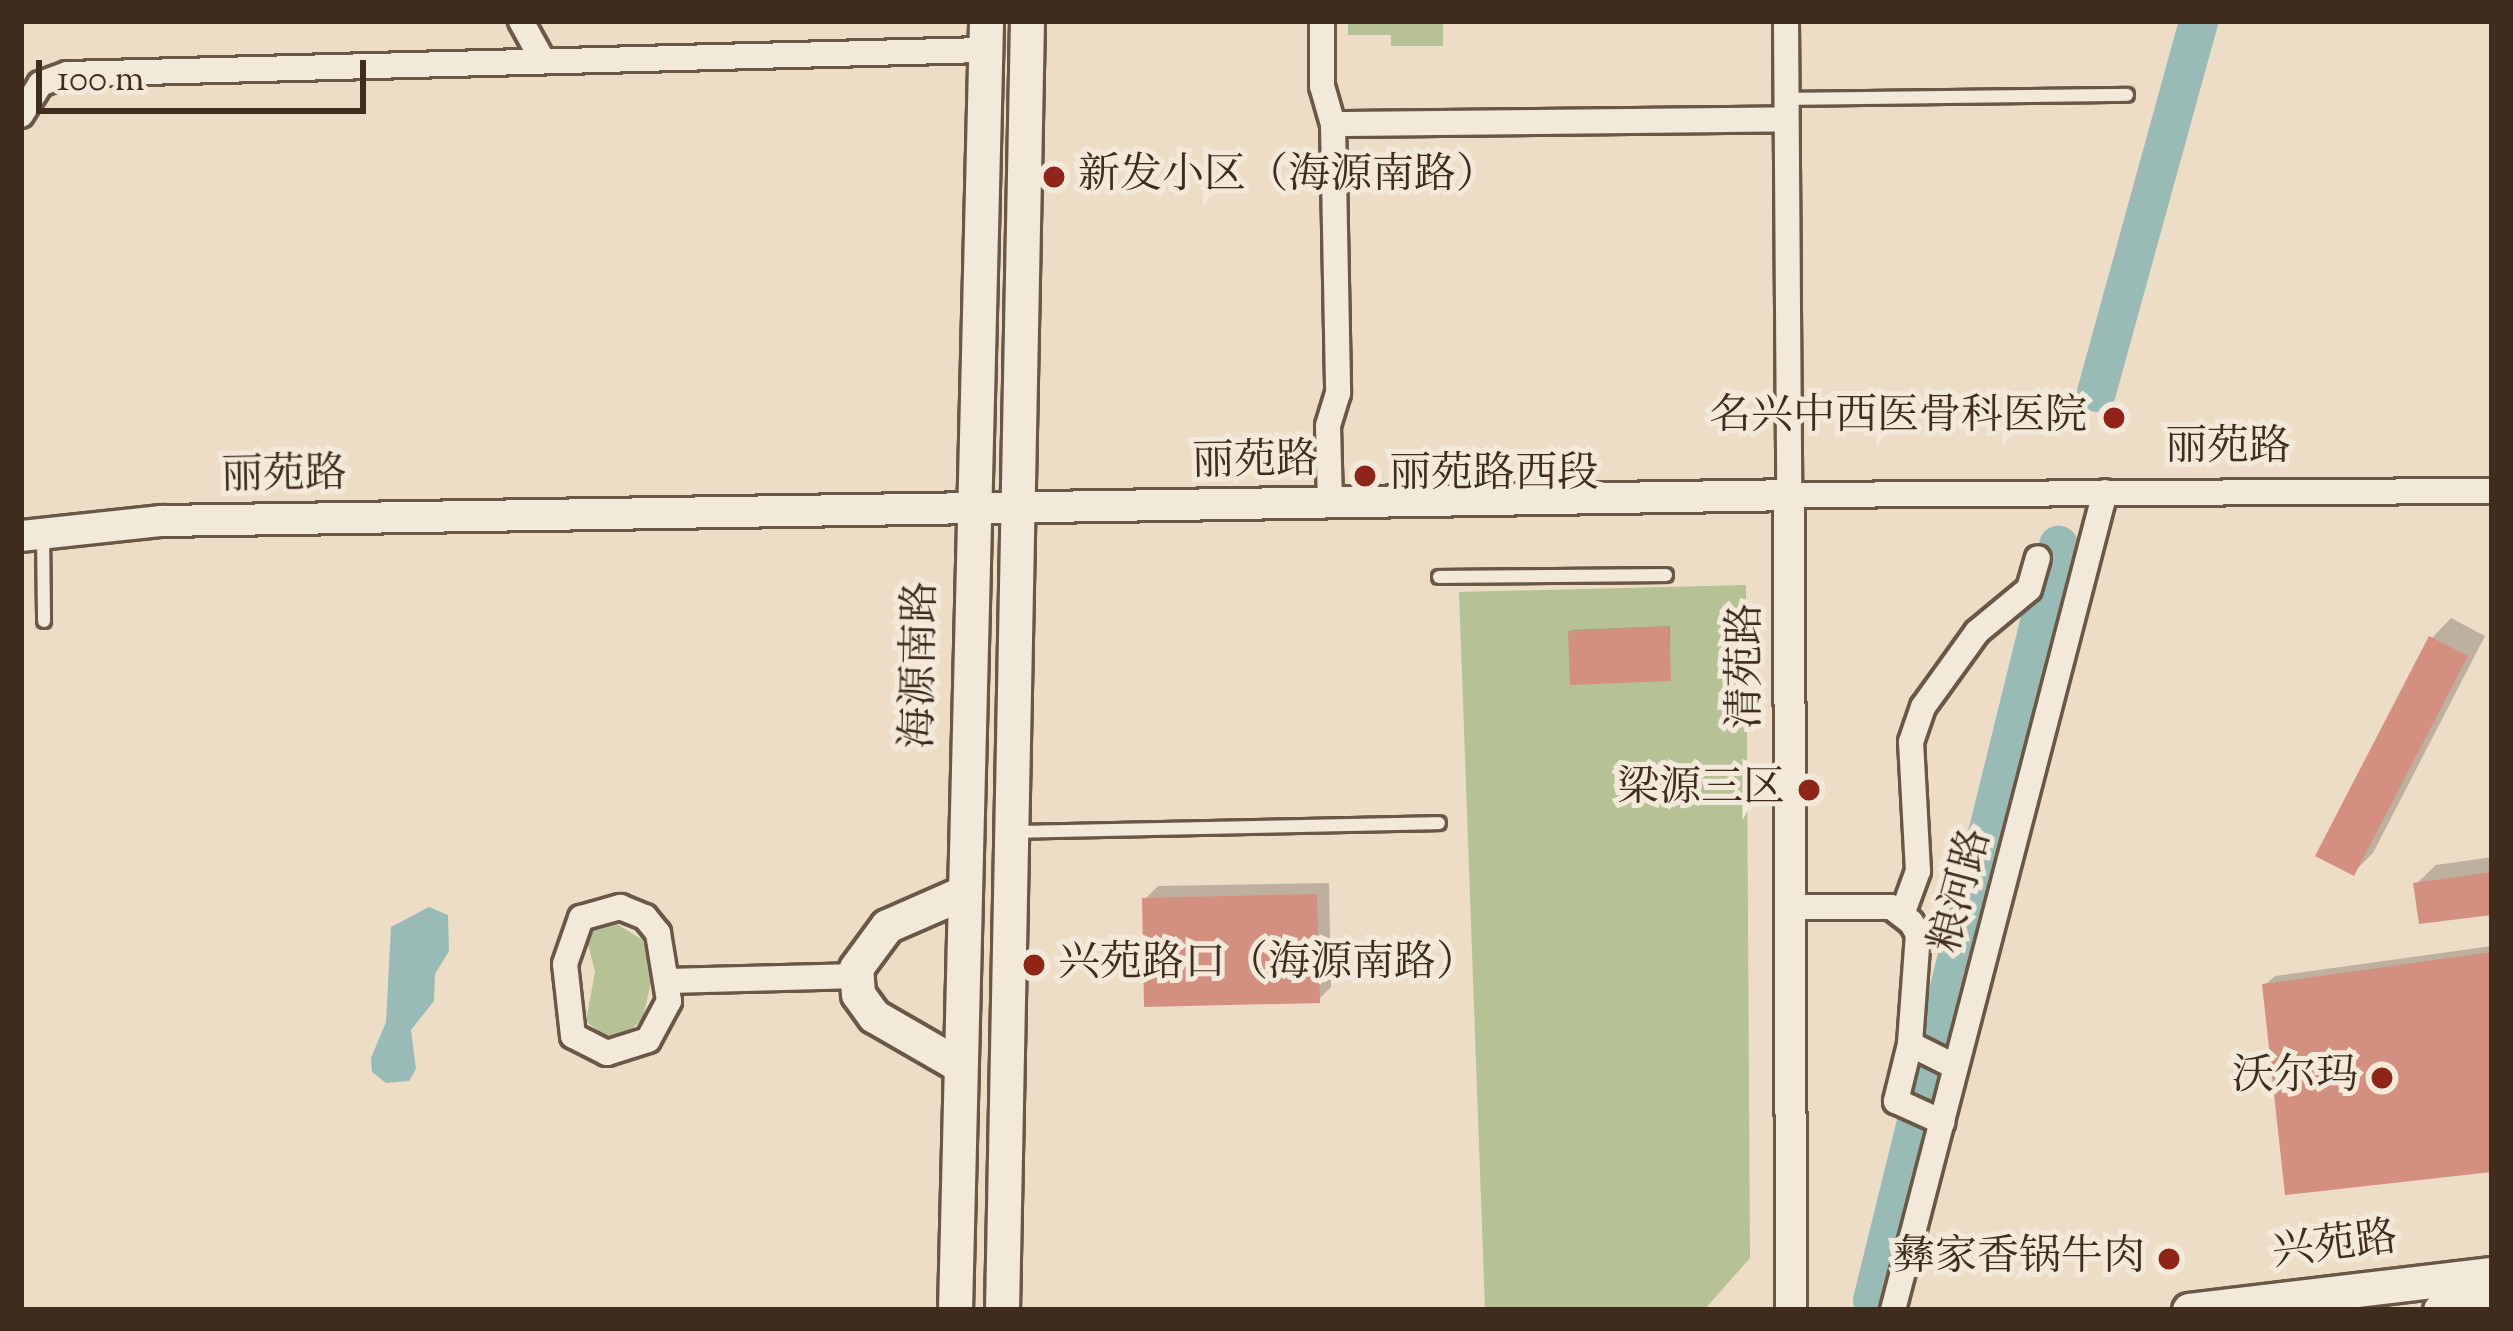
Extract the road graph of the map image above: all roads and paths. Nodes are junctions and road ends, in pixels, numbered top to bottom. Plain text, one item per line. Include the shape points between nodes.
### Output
1 (521, 21) edge
2 (1028, 21) edge
3 (1322, 21) edge
4 (1786, 21) edge
5 (985, 35) edge
6 (542, 59) junction
7 (2127, 95) dead end
8 (1786, 109) junction
9 (21, 115) edge
10 (1333, 124) junction
11 (2104, 491) junction
12 (2492, 491) edge
13 (1789, 495) junction
14 (1330, 503) junction
15 (970, 509) junction
16 (1018, 509) junction
17 (32, 535) edge
18 (2038, 557) dead end
19 (1666, 575) dead end
20 (1439, 577) dead end
21 (44, 621) dead end
22 (1439, 823) dead end
23 (1011, 832) junction
24 (962, 893) junction
25 (1790, 907) junction
26 (1903, 912) junction
27 (856, 976) junction
28 (670, 981) junction
29 (1910, 1044) junction
30 (959, 1065) junction
31 (1956, 1066) junction
32 (1942, 1122) junction
33 (2492, 1274) edge
34 (2492, 1304) edge
35 (955, 1310) edge
36 (1002, 1310) edge
37 (1792, 1310) edge
38 (1893, 1310) edge
39 (2189, 1310) edge
40 (2450, 1310) edge

1 - 6 street
2 - 16 main road
3 - 10 street via 1322,86
4 - 8 street, 清苑路
5 - 6 street
5 - 15 main road, 海源南路
6 - 9 street via 68,74 40,84
7 - 8 lane
8 - 10 street
8 - 13 street, 清苑路
10 - 14 street via 1338,393 1328,426
11 - 12 street, 丽苑路
11 - 13 street, 丽苑路
11 - 31 street, 粮河路
13 - 14 street, 丽苑路
13 - 25 street, 清苑路
14 - 16 street, 丽苑路
15 - 16 street, 丽苑路
15 - 17 street, 丽苑路 via 161,521
15 - 24 main road, 海源南路
16 - 23 main road
17 - 21 lane
18 - 26 street via 2029,590 1976,632 1923,707 1911,742 1918,872
19 - 20 lane
22 - 23 lane
23 - 36 main road
24 - 27 main road via 876,934
24 - 30 main road, 海源南路
25 - 26 street
25 - 37 street, 清苑路
26 - 29 street via 1918,934
27 - 28 street
27 - 30 main road via 874,1016
28 - 28 street via 645,917 620,907 592,910 568,941 565,1011 573,1036 607,1053 648,1040
29 - 31 street
29 - 32 street via 1896,1101
30 - 35 main road, 海源南路
31 - 32 street, 粮河路
32 - 38 street, 粮河路
33 - 39 main road, 兴苑路
34 - 40 main road

